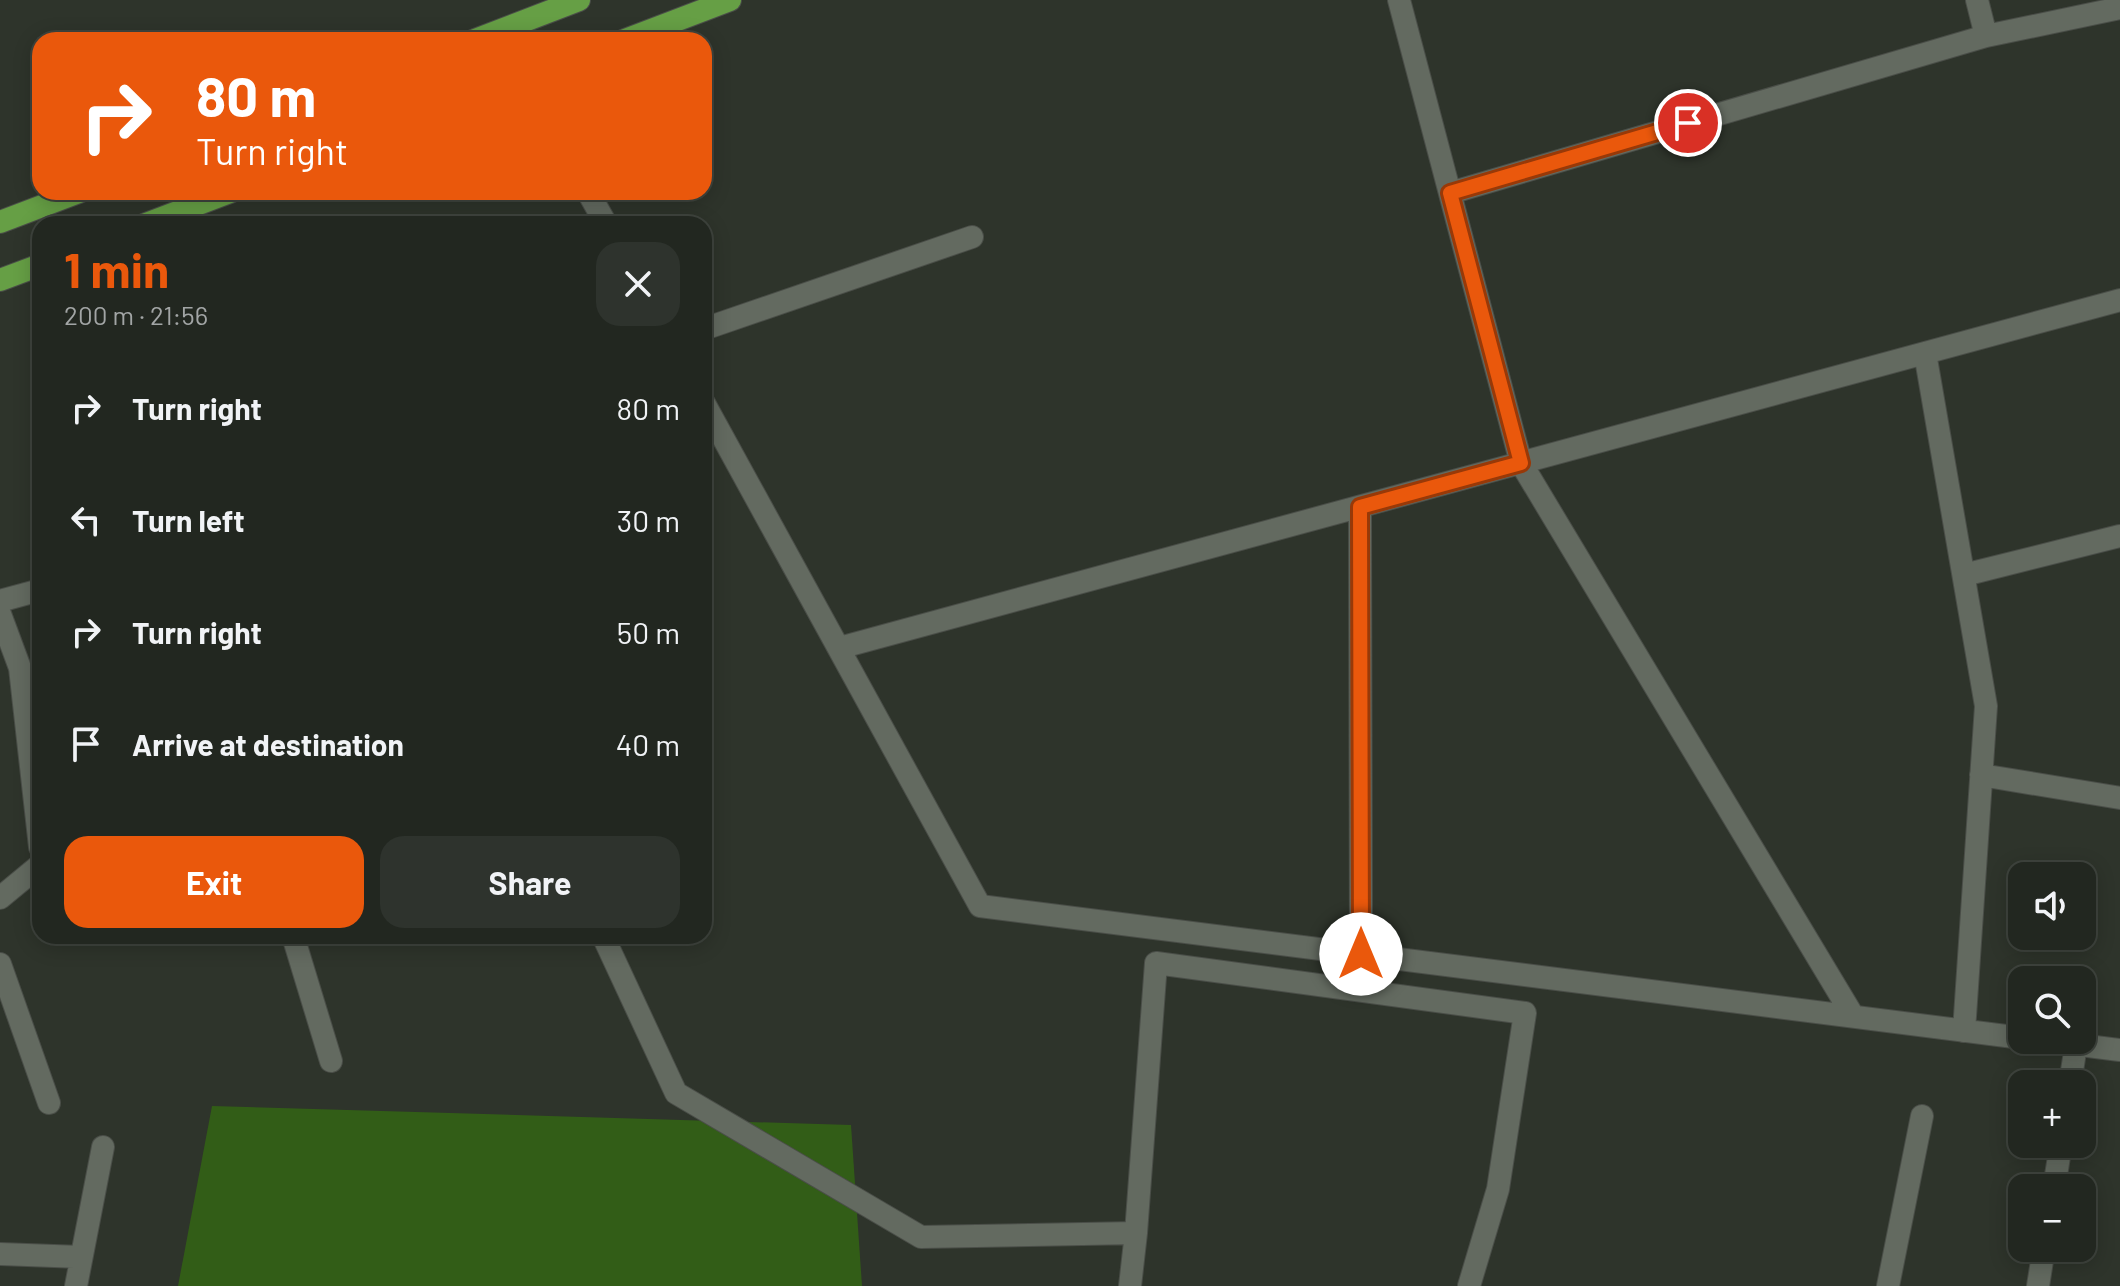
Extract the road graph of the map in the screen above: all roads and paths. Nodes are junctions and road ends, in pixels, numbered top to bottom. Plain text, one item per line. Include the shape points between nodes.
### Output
1 (579, 0) edge
2 (730, 0) edge
3 (1399, 0) edge
4 (1977, 0) edge
5 (2120, 8) edge
6 (511, 32) edge
7 (646, 32) edge
8 (1986, 36) junction
9 (1450, 193) junction
10 (58, 200) edge
11 (209, 200) edge
12 (167, 216) edge
13 (0, 222) edge
14 (972, 237) dead end
15 (32, 268) edge
16 (0, 280) edge
17 (2120, 300) edge
18 (712, 326) edge
19 (1925, 353) junction
20 (712, 418) edge
21 (1521, 463) junction
22 (1360, 507) junction
23 (2120, 536) edge
24 (1964, 575) junction
25 (32, 592) edge
26 (0, 601) edge
27 (0, 614) edge
28 (839, 648) junction
29 (32, 775) edge
30 (1981, 775) junction
31 (2120, 798) edge
32 (32, 872) edge
33 (0, 898) edge
34 (295, 944) edge
35 (607, 944) edge
36 (1361, 954) junction
37 (0, 964) edge
38 (1853, 1016) junction
39 (1964, 1031) junction
40 (2008, 1036) edge
41 (2096, 1047) edge
42 (2120, 1050) edge
43 (331, 1061) dead end
44 (49, 1103) dead end
45 (1922, 1116) dead end
46 (103, 1147) dead end
47 (1136, 1233) junction
48 (0, 1254) edge
49 (81, 1257) junction
50 (2042, 1262) edge
51 (76, 1286) edge
52 (1130, 1286) edge
53 (1469, 1286) edge
54 (1888, 1286) edge
55 (2038, 1286) edge

1 - 6 highway
2 - 7 highway
3 - 9 street
4 - 8 street
5 - 8 street
8 - 9 street
9 - 21 street
10 - 13 highway
11 - 12 highway
14 - 18 street
15 - 16 highway
17 - 19 street
19 - 21 street
19 - 24 street
20 - 28 street
21 - 22 street
21 - 38 street
22 - 28 street
22 - 36 street
23 - 24 street
24 - 30 street via 1986,706
25 - 26 street
27 - 29 street via 20,668
28 - 36 street via 980,906
30 - 31 street
30 - 39 street
32 - 33 street
34 - 43 street
35 - 47 street via 676,1093 921,1237
36 - 38 street
37 - 44 street
38 - 39 street
39 - 40 street
41 - 42 street
45 - 54 street
46 - 49 street
47 - 52 street
47 - 53 street via 1156,963 1525,1013 1498,1189
48 - 49 street
49 - 51 street
50 - 55 street

